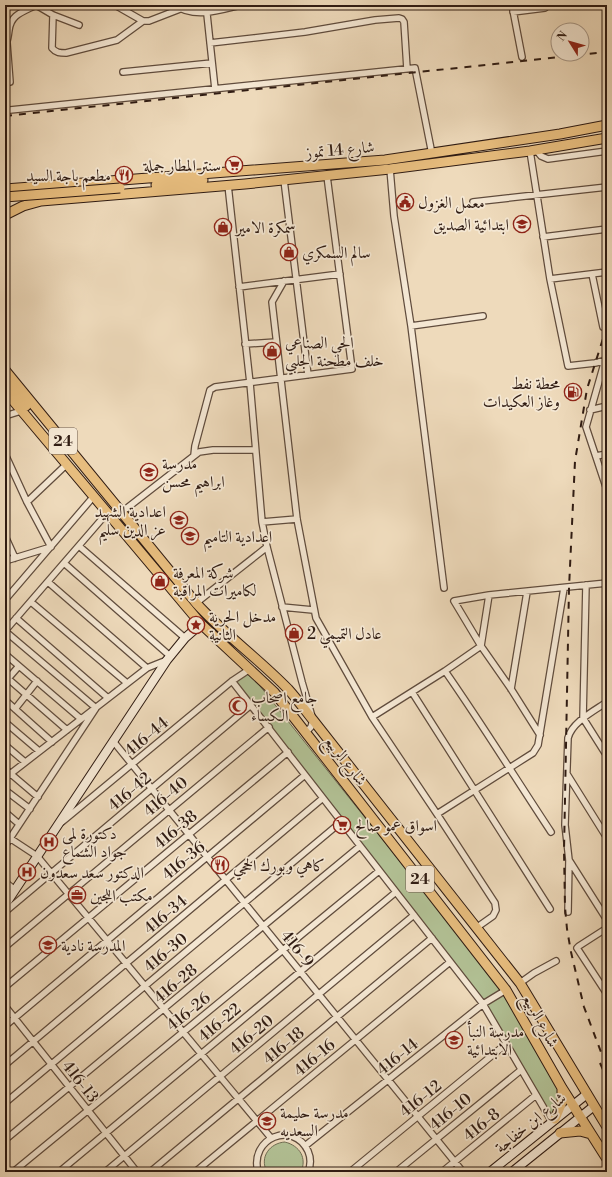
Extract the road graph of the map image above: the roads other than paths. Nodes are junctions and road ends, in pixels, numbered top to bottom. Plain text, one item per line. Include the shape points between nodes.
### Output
1 (36, 5) edge
2 (115, 5) edge
3 (175, 5) edge
4 (206, 5) edge
5 (241, 5) edge
6 (512, 5) edge
7 (548, 5) edge
8 (180, 9) junction
9 (513, 12) junction
10 (207, 13) junction
11 (53, 15) junction
12 (143, 21) junction
13 (79, 25) dead end
14 (210, 43) junction
15 (6, 44) edge
16 (522, 57) dead end
17 (212, 63) junction
18 (407, 69) junction
19 (123, 72) dead end
20 (10, 82) dead end
21 (215, 89) junction
22 (10, 110) dead end
23 (607, 125) edge
24 (607, 138) edge
25 (533, 150) junction
26 (607, 151) edge
27 (432, 154) junction
28 (390, 169) junction
29 (327, 176) junction
30 (284, 180) junction
31 (271, 181) junction
32 (72, 184) junction
33 (228, 185) junction
34 (607, 187) edge
35 (5, 189) edge
36 (538, 195) junction
37 (5, 197) edge
38 (74, 198) junction
39 (473, 202) dead end
40 (5, 215) edge
41 (607, 229) edge
42 (542, 237) junction
43 (607, 272) edge
44 (340, 274) junction
45 (592, 274) junction
46 (550, 279) junction
47 (296, 280) junction
48 (284, 281) junction
49 (239, 287) junction
50 (483, 316) dead end
51 (411, 326) junction
52 (603, 327) dead end
53 (276, 342) junction
54 (245, 344) junction
55 (607, 353) edge
56 (606, 360) edge
57 (5, 370) edge
58 (308, 375) junction
59 (281, 378) junction
60 (5, 381) edge
61 (250, 383) junction
62 (5, 391) edge
63 (607, 406) edge
64 (590, 410) junction
65 (21, 411) junction
66 (5, 416) edge
67 (255, 450) junction
68 (5, 454) edge
69 (607, 454) edge
70 (194, 455) junction
71 (596, 456) junction
72 (64, 461) junction
73 (607, 490) edge
74 (94, 496) junction
75 (27, 502) junction
76 (108, 512) junction
77 (122, 512) junction
78 (297, 519) junction
79 (262, 522) junction
80 (5, 536) edge
81 (79, 546) junction
82 (51, 547) junction
83 (267, 547) junction
84 (15, 558) junction
85 (5, 561) edge
86 (64, 563) junction
87 (48, 582) junction
88 (607, 583) edge
89 (586, 585) junction
90 (444, 588) dead end
91 (564, 588) junction
92 (527, 592) junction
93 (489, 595) junction
94 (5, 600) edge
95 (31, 602) junction
96 (196, 603) junction
97 (282, 607) junction
98 (313, 610) junction
99 (16, 618) junction
100 (201, 624) junction
101 (5, 631) edge
102 (185, 638) junction
103 (481, 646) junction
104 (5, 654) edge
105 (168, 658) junction
106 (19, 666) junction
107 (147, 668) junction
108 (250, 669) junction
109 (445, 671) junction
110 (6, 679) edge
111 (37, 681) junction
112 (232, 681) junction
113 (127, 683) junction
114 (511, 689) junction
115 (412, 692) junction
116 (26, 695) junction
117 (108, 698) junction
118 (5, 700) edge
119 (607, 702) edge
120 (251, 705) junction
121 (96, 708) junction
122 (15, 709) junction
123 (372, 717) junction
124 (583, 718) junction
125 (81, 719) junction
126 (313, 720) junction
127 (5, 722) edge
128 (268, 727) junction
129 (67, 730) junction
130 (305, 733) junction
131 (540, 735) junction
132 (113, 741) junction
133 (52, 742) junction
134 (5, 745) edge
135 (39, 752) junction
136 (288, 752) junction
137 (607, 756) edge
138 (25, 762) junction
139 (132, 764) junction
140 (5, 768) edge
141 (508, 768) junction
142 (11, 774) junction
143 (567, 774) junction
144 (305, 775) junction
145 (5, 778) edge
146 (151, 789) junction
147 (5, 790) edge
148 (473, 790) junction
149 (38, 797) junction
150 (323, 798) junction
151 (30, 809) junction
152 (169, 810) junction
153 (5, 812) edge
154 (437, 814) junction
155 (342, 822) junction
156 (20, 824) junction
157 (59, 824) junction
158 (551, 832) dead end
159 (189, 835) junction
160 (8, 837) edge
161 (607, 838) edge
162 (5, 846) edge
163 (360, 846) junction
164 (37, 856) junction
165 (207, 857) junction
166 (569, 860) junction
167 (380, 871) junction
168 (51, 873) junction
169 (225, 880) junction
170 (5, 882) edge
171 (15, 890) junction
172 (396, 892) junction
173 (68, 894) junction
174 (244, 903) junction
175 (5, 906) edge
176 (550, 909) dead end
177 (568, 912) dead end
178 (414, 915) junction
179 (88, 918) junction
180 (607, 920) edge
181 (263, 926) junction
182 (476, 928) junction
183 (607, 928) edge
184 (432, 938) junction
185 (107, 941) junction
186 (5, 947) edge
187 (282, 950) junction
188 (556, 961) dead end
189 (450, 962) junction
190 (126, 963) junction
191 (300, 972) junction
192 (520, 983) junction
193 (145, 986) junction
194 (5, 987) edge
195 (506, 990) junction
196 (607, 994) edge
197 (318, 995) junction
198 (483, 1004) junction
199 (5, 1006) edge
200 (164, 1009) junction
201 (337, 1017) junction
202 (15, 1018) junction
203 (5, 1026) edge
204 (183, 1032) junction
205 (355, 1040) junction
206 (33, 1041) junction
207 (506, 1044) junction
208 (201, 1054) junction
209 (51, 1064) junction
210 (5, 1065) edge
211 (521, 1070) junction
212 (220, 1077) junction
213 (388, 1080) junction
214 (69, 1086) junction
215 (562, 1088) junction
216 (587, 1094) junction
217 (536, 1095) junction
218 (238, 1099) junction
219 (5, 1103) edge
220 (572, 1105) junction
221 (594, 1106) junction
222 (88, 1110) junction
223 (418, 1117) junction
224 (580, 1117) junction
225 (554, 1120) junction
226 (257, 1121) junction
227 (607, 1127) edge
228 (106, 1133) junction
229 (560, 1133) junction
230 (591, 1134) junction
231 (271, 1138) junction
232 (436, 1139) junction
233 (5, 1140) edge
234 (305, 1146) junction
235 (125, 1156) junction
236 (607, 1159) edge
237 (454, 1162) junction
238 (13, 1172) edge
239 (59, 1172) edge
240 (105, 1172) edge
241 (137, 1172) edge
242 (150, 1172) edge
243 (195, 1172) edge
244 (258, 1172) edge
245 (308, 1172) edge
246 (350, 1172) edge
247 (396, 1172) edge
248 (442, 1172) edge
249 (462, 1172) edge
250 (490, 1172) edge
251 (512, 1172) edge

1 - 11 street
1 - 15 street via 10,22
2 - 12 street
3 - 8 street
4 - 10 street
5 - 10 street
6 - 9 street
7 - 9 street via 545,8
8 - 10 street
8 - 12 street
9 - 16 street
10 - 14 street
11 - 12 street via 52,48 55,52 61,53 117,40
11 - 13 street
14 - 17 street
14 - 18 street via 399,18 404,22
15 - 20 street
17 - 19 street
17 - 21 street
18 - 21 street
18 - 27 street via 415,68
21 - 22 street
23 - 27 main road, شارع 14 تموز
24 - 25 main road, شارع 14 تموز
25 - 26 street via 541,156 553,159
25 - 28 main road, شارع 14 تموز
25 - 36 street
27 - 32 main road, شارع 14 تموز via 365,162
28 - 29 main road, شارع 14 تموز
28 - 51 street via 394,216
29 - 30 main road, شارع 14 تموز
29 - 44 street
30 - 31 main road, شارع 14 تموز
30 - 47 street
31 - 33 main road, شارع 14 تموز
31 - 37 main road, bridge via 258,177 237,176
32 - 35 main road, شارع 14 تموز
32 - 38 main road via 76,190
33 - 38 main road, شارع 14 تموز
33 - 49 street
34 - 36 street
36 - 39 street
36 - 42 street
38 - 40 main road, شارع 14 تموز via 41,201
41 - 42 street
42 - 46 street
43 - 45 street
44 - 47 street
44 - 58 street via 352,369
45 - 46 street
45 - 52 street
46 - 56 street via 568,366
47 - 48 street
47 - 58 street
48 - 49 street
48 - 53 street via 272,302
49 - 54 street
50 - 51 street
51 - 90 street
53 - 54 street
53 - 59 street
54 - 61 street
55 - 56 street
56 - 64 street
57 - 77 main road, شارع الربيع / 24
58 - 59 street
59 - 61 street
59 - 78 street
60 - 72 main road via 48,432
61 - 67 street
61 - 70 street via 215,387 210,390
62 - 65 main road, شارع الربيع / 24
63 - 64 street
64 - 71 street via 586,427
65 - 66 street
65 - 72 main road, شارع الربيع / 24
67 - 70 street via 207,450
67 - 79 street
68 - 75 street
69 - 71 street
70 - 77 street
71 - 73 street
72 - 74 main road, شارع الربيع / 24
72 - 75 street
74 - 76 main road, شارع الربيع / 24
74 - 82 street
75 - 82 street
76 - 81 street
76 - 100 main road, شارع الربيع / 24
77 - 96 main road, شارع الربيع / 24
78 - 79 street
78 - 98 street
79 - 83 street
80 - 84 street
81 - 86 street
81 - 102 street
82 - 84 street
82 - 94 street
83 - 96 street
83 - 97 street
84 - 85 street
86 - 87 street
86 - 105 street
87 - 95 street
87 - 107 street
88 - 89 street
89 - 91 street
89 - 124 street
91 - 92 street
91 - 131 street
92 - 93 street
92 - 114 street
93 - 103 street
93 - 103 street via 454,601
95 - 99 street
95 - 113 street
96 - 126 main road, شارع الربيع / 24 via 289,690
97 - 98 street
97 - 126 street
98 - 123 street via 318,625
99 - 101 street
99 - 117 street
100 - 102 street
100 - 108 main road, شارع الربيع / 24
101 - 121 street
102 - 105 street
103 - 109 street
103 - 114 street
104 - 106 street
105 - 107 street
105 - 132 street
106 - 110 street
106 - 111 street
107 - 113 street
108 - 112 street, 416-44
108 - 130 main road, شارع الربيع / 24 via 274,692
109 - 115 street
109 - 141 street
110 - 116 street
111 - 116 street
111 - 125 street
112 - 120 street
112 - 139 street, 416-44
113 - 117 street
114 - 131 street
115 - 123 street
115 - 148 street
116 - 122 street
116 - 129 street
117 - 121 street
118 - 122 street
119 - 124 street
120 - 128 street
120 - 146 street, 416-42
121 - 125 street
121 - 149 street
122 - 133 street
123 - 154 street
124 - 137 street
124 - 143 street via 569,735
125 - 129 street
126 - 130 street
126 - 182 main road, شارع الربيع / 24
127 - 135 street
128 - 136 street
128 - 152 street, 416-40
129 - 133 street
130 - 195 main road, شارع الربيع / 24
131 - 141 street via 533,753
132 - 139 street, 416-9
132 - 157 street
133 - 135 street
134 - 138 street
135 - 138 street
136 - 144 street
136 - 159 street, 416-38
138 - 142 street
139 - 146 street, 416-9
139 - 157 street, 416-44
140 - 142 street
141 - 148 street
141 - 158 street
142 - 145 street
142 - 149 street
143 - 161 street
143 - 166 street via 565,825
144 - 150 street
144 - 165 street, 416-36
146 - 152 street, 416-9
146 - 168 street, 416-42
147 - 151 street
148 - 154 street
148 - 176 street
149 - 151 street
150 - 155 street
150 - 169 street, 416-34
151 - 156 street
152 - 159 street, 416-9
152 - 173 street, 416-40
153 - 156 street
154 - 182 street via 495,903 496,910 493,916
155 - 163 street
155 - 174 street, 416-30
156 - 160 street
157 - 164 street
159 - 165 street, 416-9
159 - 179 street, 416-38
160 - 162 street
160 - 164 street
163 - 167 street
163 - 181 street, 416-28
164 - 168 street
164 - 171 street
165 - 169 street, 416-9
165 - 185 street, 416-36
166 - 177 street
166 - 180 street
167 - 172 street
167 - 187 street, 416-26
168 - 173 street
168 - 175 street, 416-42
169 - 174 street, 416-9
169 - 190 street, 416-34
170 - 171 street
171 - 175 street
172 - 178 street
172 - 191 street, 416-22
173 - 179 street
173 - 186 street, 416-40
174 - 181 street, 416-9
174 - 193 street, 416-30
178 - 184 street
178 - 197 street, 416-20
179 - 185 street
179 - 194 street, 416-38
181 - 187 street, 416-9
181 - 200 street, 416-28
182 - 192 main road, شارع الربيع / 24
183 - 196 street via 577,948
184 - 189 street
184 - 201 street, 416-18
185 - 190 street
185 - 202 street, 416-36
187 - 191 street, 416-9
187 - 204 street, 416-26
188 - 192 street
189 - 198 street
189 - 205 street, 416-16
190 - 193 street
190 - 206 street, 416-34
191 - 197 street, 416-9
191 - 208 street, 416-22
192 - 216 main road, شارع الربيع / 24
193 - 200 street
193 - 209 street, 416-30
195 - 198 street, 416-14
195 - 215 main road, شارع الربيع / 24
197 - 201 street, 416-9
197 - 212 street, 416-20
198 - 207 street
198 - 213 street, 416-14
199 - 202 street, 416-13
200 - 204 street
200 - 214 street, 416-28
201 - 205 street, 416-9
201 - 218 street, 416-18
202 - 203 street, 416-36
202 - 206 street, 416-13
204 - 208 street
204 - 222 street, 416-26
205 - 213 street, 416-9
205 - 226 street, 416-16
206 - 209 street, 416-13
206 - 210 street, 416-34
207 - 211 street
207 - 223 street, 416-12
208 - 212 street
208 - 228 street, 416-22
209 - 214 street, 416-13
209 - 219 street, 416-30
211 - 217 street
211 - 232 street, 416-10
212 - 218 street
212 - 235 street, 416-20
213 - 223 street, 416-9
213 - 234 street, 416-14
214 - 222 street, 416-13
214 - 233 street, 416-28
215 - 220 main road, شارع الربيع / 24
215 - 225 main road via 562,1102
216 - 220 street, شارع ابن خفاجة
216 - 221 main road, شارع الربيع / 24
217 - 225 street
217 - 237 street, 416-8
218 - 226 street
218 - 242 street, 416-18
220 - 224 main road, شارع الربيع / 24
220 - 225 street, شارع ابن خفاجة
221 - 224 street, شارع ابن خفاجة
221 - 227 main road, شارع الربيع / 24
222 - 228 street, 416-13
222 - 238 street, 416-26
223 - 232 street, 416-9
223 - 246 street, 416-12
224 - 229 street, شارع ابن خفاجة
224 - 230 main road, شارع الربيع / 24
225 - 229 street
225 - 250 street, شارع ابن خفاجة
226 - 231 street
226 - 243 street, 416-16
228 - 235 street, 416-13
228 - 239 street, 416-22
229 - 230 main road via 580,1131
229 - 251 street, شارع ابن خفاجة
230 - 236 main road, شارع الربيع / 24
231 - 234 street via 286,1135 300,1140
231 - 244 street via 264,1143 257,1157
232 - 237 street, 416-9
232 - 247 street, 416-10
234 - 245 street via 310,1161
235 - 240 street, 416-20
235 - 241 street, 416-13
237 - 248 street, 416-8
237 - 249 street, 416-9

